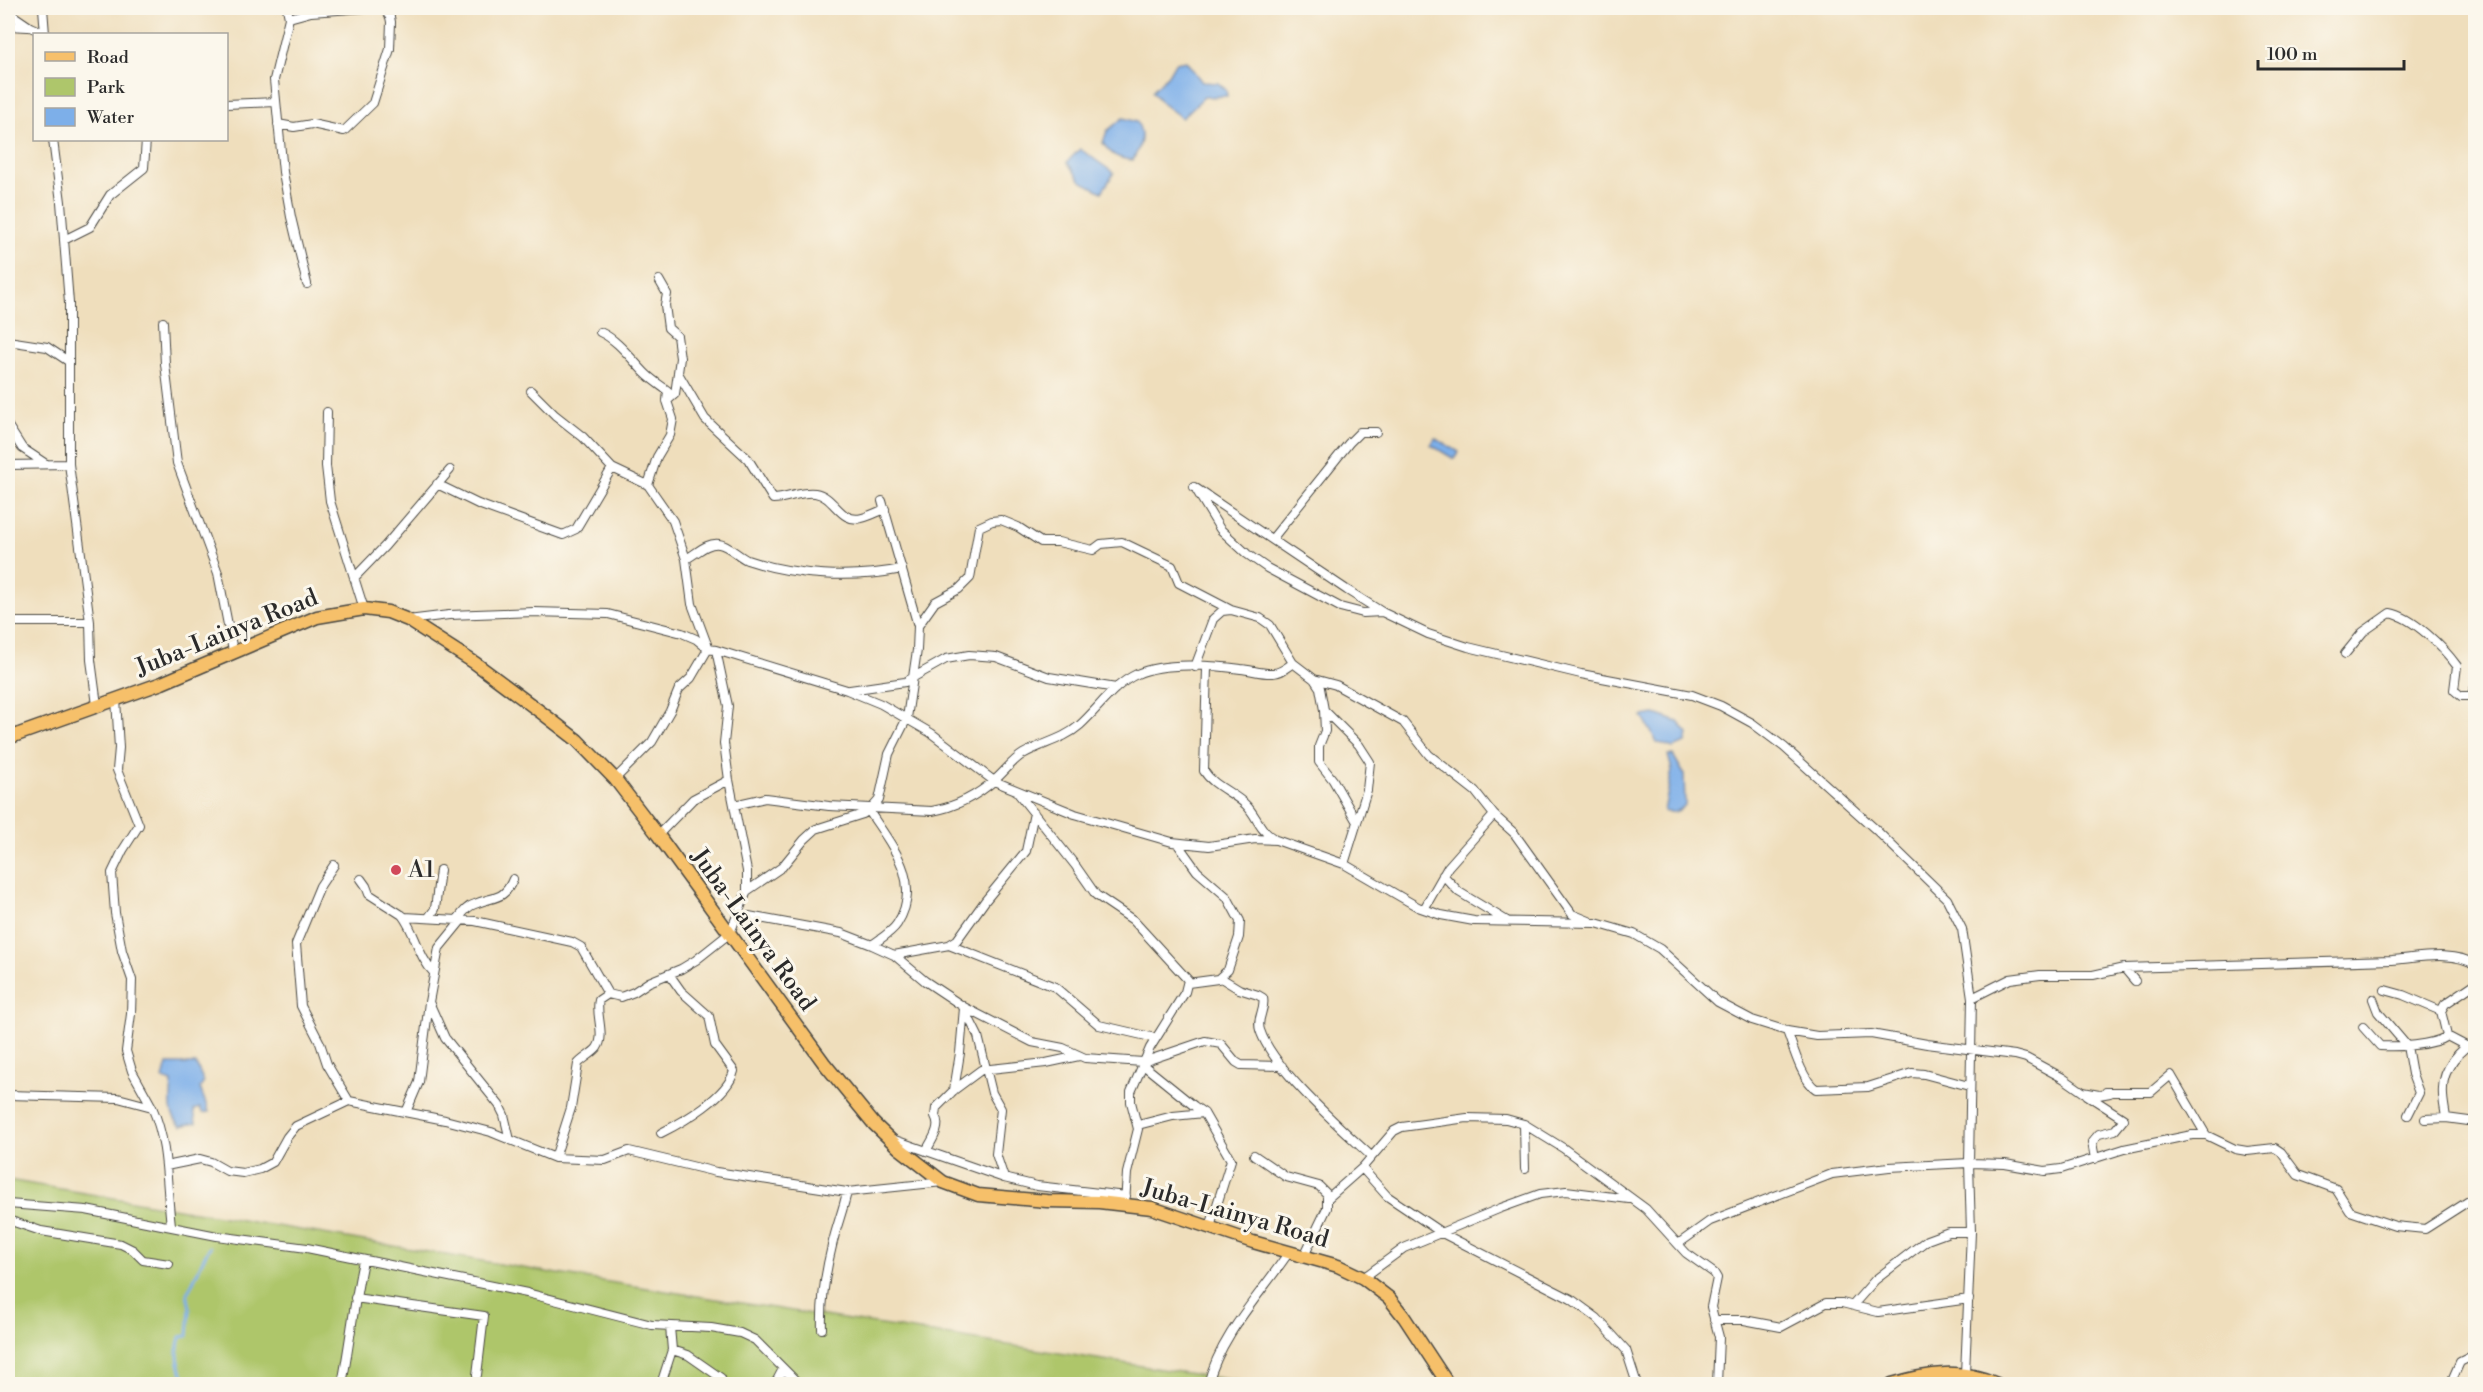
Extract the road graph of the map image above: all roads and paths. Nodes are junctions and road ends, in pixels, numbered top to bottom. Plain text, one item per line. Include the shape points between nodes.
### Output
1 (43, 8) edge
2 (287, 8) edge
3 (365, 8) edge
4 (383, 8) edge
5 (8, 12) edge
6 (289, 18) junction
7 (8, 26) edge
8 (30, 27) junction
9 (42, 33) edge
10 (44, 33) edge
11 (276, 102) junction
12 (228, 104) edge
13 (278, 124) junction
14 (53, 141) edge
15 (146, 141) edge
16 (64, 240) junction
17 (659, 280) dead end
18 (307, 285) dead end
19 (164, 322) dead end
20 (600, 332) dead end
21 (8, 341) edge
22 (68, 361) junction
23 (678, 373) junction
24 (531, 391) dead end
25 (667, 401) junction
26 (327, 412) dead end
27 (8, 426) edge
28 (1376, 432) dead end
29 (46, 464) junction
30 (69, 464) junction
31 (8, 465) edge
32 (612, 468) junction
33 (450, 470) dead end
34 (437, 483) junction
35 (648, 485) junction
36 (1272, 539) junction
37 (686, 559) junction
38 (902, 569) junction
39 (354, 578) junction
40 (364, 609) junction
41 (1231, 610) junction
42 (1382, 612) junction
43 (408, 620) junction
44 (8, 622) edge
45 (90, 622) junction
46 (918, 626) junction
47 (712, 649) junction
48 (233, 651) junction
49 (2345, 654) dead end
50 (1293, 663) junction
51 (1195, 667) junction
52 (1207, 668) junction
53 (912, 678) junction
54 (1314, 679) junction
55 (2475, 685) edge
56 (1116, 688) junction
57 (847, 690) junction
58 (116, 699) junction
59 (97, 705) junction
60 (1324, 710) junction
61 (907, 718) junction
62 (8, 739) edge
63 (615, 780) junction
64 (729, 780) junction
65 (994, 781) junction
66 (1016, 790) junction
67 (734, 805) junction
68 (870, 809) junction
69 (1034, 813) junction
70 (1494, 815) junction
71 (1357, 822) junction
72 (658, 835) junction
73 (1276, 840) junction
74 (1177, 843) junction
75 (1344, 864) junction
76 (334, 865) dead end
77 (440, 870) dead end
78 (1443, 875) junction
79 (361, 879) dead end
80 (513, 879) dead end
81 (747, 891) junction
82 (1424, 909) junction
83 (738, 914) junction
84 (402, 915) junction
85 (429, 917) junction
86 (459, 920) junction
87 (1509, 922) junction
88 (1596, 923) junction
89 (730, 933) junction
90 (872, 945) junction
91 (949, 945) junction
92 (894, 955) junction
93 (2475, 965) edge
94 (2124, 968) junction
95 (434, 973) junction
96 (669, 974) junction
97 (1221, 978) junction
98 (2135, 981) dead end
99 (1188, 983) junction
100 (2475, 983) edge
101 (2385, 990) dead end
102 (608, 994) junction
103 (1971, 998) junction
104 (2373, 999) dead end
105 (429, 1002) junction
106 (964, 1007) junction
107 (2441, 1011) junction
108 (2363, 1027) dead end
109 (1787, 1031) junction
110 (2447, 1036) junction
111 (1155, 1038) junction
112 (2475, 1042) edge
113 (2407, 1046) junction
114 (2466, 1046) junction
115 (1970, 1049) junction
116 (1078, 1056) junction
117 (1143, 1063) junction
118 (1282, 1066) junction
119 (986, 1069) junction
120 (1969, 1086) junction
121 (954, 1090) junction
122 (2083, 1092) junction
123 (2110, 1093) dead end
124 (8, 1095) edge
125 (349, 1101) junction
126 (152, 1107) junction
127 (407, 1110) dead end
128 (1204, 1113) junction
129 (2408, 1115) dead end
130 (2446, 1118) junction
131 (2425, 1119) dead end
132 (2475, 1122) edge
133 (1524, 1124) junction
134 (1138, 1125) junction
135 (662, 1133) dead end
136 (2206, 1136) junction
137 (888, 1137) junction
138 (510, 1140) junction
139 (926, 1151) junction
140 (1254, 1155) dead end
141 (1371, 1156) junction
142 (555, 1158) junction
143 (2095, 1159) junction
144 (1969, 1162) junction
145 (166, 1166) junction
146 (1362, 1168) junction
147 (1526, 1169) dead end
148 (1004, 1178) junction
149 (943, 1182) junction
150 (847, 1192) junction
151 (1328, 1198) junction
152 (1630, 1199) junction
153 (2472, 1199) dead end
154 (1126, 1200) junction
155 (8, 1204) edge
156 (8, 1220) edge
157 (171, 1226) junction
158 (1210, 1227) junction
159 (1971, 1232) junction
160 (1442, 1233) junction
161 (1678, 1244) junction
162 (1289, 1252) junction
163 (1304, 1256) junction
164 (363, 1261) junction
165 (170, 1264) dead end
166 (1363, 1278) junction
167 (355, 1298) junction
168 (1969, 1299) junction
169 (1853, 1305) junction
170 (1714, 1320) junction
171 (670, 1327) junction
172 (822, 1329) dead end
173 (672, 1350) junction
174 (2475, 1354) edge
175 (783, 1369) junction
176 (1965, 1374) junction
177 (477, 1376) dead end
178 (722, 1378) dead end
179 (342, 1384) edge
180 (664, 1384) edge
181 (775, 1384) edge
182 (799, 1384) edge
183 (1208, 1384) edge
184 (1448, 1384) edge
185 (1637, 1384) edge
186 (1717, 1384) edge
187 (1892, 1384) edge
188 (1997, 1384) edge
189 (2445, 1384) edge

1 - 10 street
2 - 6 street
3 - 6 street via 310,12
4 - 13 street via 392,22 390,50 369,109 344,131 312,124
5 - 8 street
6 - 11 street via 274,80
7 - 8 street
8 - 9 street
11 - 12 street
11 - 13 street
13 - 18 street via 291,217
14 - 16 street
15 - 16 street via 144,168 110,195 90,227
16 - 22 street
17 - 23 street via 667,294 668,328 677,336
19 - 48 street via 177,463 219,573
20 - 25 street via 613,337 647,375 668,391
21 - 22 street via 47,347
22 - 30 street
23 - 25 street via 675,394
23 - 38 street via 705,419 748,459 773,499 816,494 831,500 839,513 854,519 863,518 883,505
24 - 32 street
25 - 35 street via 673,418 670,435 657,457
26 - 39 street via 330,501
27 - 29 street via 22,448
28 - 36 street via 1360,432 1349,443
29 - 30 street
29 - 31 street
30 - 45 street
32 - 34 street via 576,529 563,535 478,504
32 - 35 street
33 - 34 street
34 - 39 street
35 - 37 street via 673,521
36 - 42 street
36 - 42 street via 1194,487 1220,529 1247,555 1340,607 1362,613
37 - 38 street via 707,546 720,544 745,559 808,572 865,575
37 - 47 street via 692,604
38 - 46 street
39 - 40 street
40 - 43 main road, Juba-Lainya Road
40 - 48 main road, Juba-Lainya Road via 316,617
41 - 46 street via 1179,583 1172,566 1122,542 1083,549 1041,542 1010,523 992,521 979,527 970,578 935,602
41 - 50 street via 1266,622
41 - 51 street via 1222,611 1213,619
42 - 103 street via 1428,634 1468,647 1692,695 1752,723 1874,828 1947,899 1962,930
43 - 47 street via 534,612 608,614 682,633
43 - 63 main road, Juba-Lainya Road via 542,712 577,740
44 - 45 street
45 - 59 street
46 - 53 street
47 - 57 street
47 - 63 street via 679,690 652,742
47 - 64 street via 728,706 724,743
48 - 58 main road, Juba-Lainya Road
49 - 55 street via 2373,623 2390,613 2400,615 2445,648 2457,666 2454,690 2461,696 2471,696
50 - 52 street via 1273,673
50 - 54 street
51 - 52 street
51 - 56 street via 1154,669 1137,674
52 - 73 street via 1204,771 1242,801 1263,832
53 - 56 street via 953,657 987,656 1049,677
53 - 57 street
53 - 61 street
54 - 60 street via 1322,694
54 - 70 street via 1336,685 1403,722 1429,755 1472,788
56 - 65 street via 1078,726 1060,739 1022,754
57 - 61 street
58 - 59 main road, Juba-Lainya Road
58 - 126 street via 117,770 139,825 112,873 122,951 132,980 126,1051
59 - 62 main road, Juba-Lainya Road
60 - 71 street via 1325,731 1319,746 1319,762
60 - 71 street via 1359,745 1370,762
61 - 65 street
61 - 68 street via 890,754 882,792
63 - 72 main road, Juba-Lainya Road
64 - 67 street
64 - 72 street via 693,798
65 - 66 street
65 - 68 street via 945,809
66 - 69 street
66 - 74 street via 1076,814
67 - 68 street via 765,798
67 - 81 street
68 - 81 street via 816,829 782,867
68 - 90 street via 900,860 908,882 906,904 896,925
69 - 91 street via 1026,851 962,934
69 - 99 street via 1096,895 1133,920
70 - 78 street
70 - 88 street via 1522,843 1572,914
71 - 75 street
72 - 89 main road, Juba-Lainya Road
73 - 74 street via 1209,846
73 - 75 street
74 - 97 street via 1197,871 1227,897 1240,921 1231,963
75 - 82 street
76 - 125 street via 320,886 296,944 302,1006 327,1064
77 - 85 street via 435,909
78 - 82 street
78 - 87 street via 1460,892
79 - 84 street via 369,894
80 - 86 street via 501,896 474,904
81 - 83 street
82 - 87 street via 1474,921
83 - 89 street
83 - 90 street via 841,933
84 - 85 street
84 - 95 street
85 - 86 street
86 - 95 street via 440,948
86 - 102 street via 572,942 581,947
87 - 88 street
88 - 109 street via 1634,933 1660,949 1732,1012
89 - 96 street via 696,960
89 - 137 main road, Juba-Lainya Road via 824,1063
90 - 92 street
91 - 92 street
91 - 111 street via 1055,987 1099,1025
92 - 106 street
93 - 94 street via 2462,958 2429,957
94 - 98 street
94 - 103 street via 2092,975 2040,975 2010,980
95 - 105 street
96 - 102 street via 621,997
96 - 135 street via 681,991 709,1016 715,1045 734,1071 692,1117
97 - 99 street
97 - 118 street via 1263,998 1260,1029
99 - 111 street
100 - 107 street
101 - 107 street
102 - 142 street via 598,1000 599,1042 578,1064 571,1108
103 - 115 street
104 - 113 street via 2378,1012
105 - 127 street via 419,1082
105 - 138 street via 445,1038 499,1106
106 - 116 street via 1023,1038
106 - 119 street via 978,1036
106 - 121 street
107 - 110 street
108 - 113 street via 2380,1046
109 - 115 street via 1817,1036 1871,1034
109 - 120 street via 1804,1077 1816,1089 1868,1087 1912,1073
110 - 113 street
110 - 114 street
111 - 117 street
112 - 114 street
113 - 129 street via 2419,1093
114 - 130 street via 2452,1063 2442,1087
115 - 120 street
115 - 122 street via 2026,1058
116 - 117 street
116 - 119 street
117 - 118 street via 1205,1041 1221,1044 1241,1065
117 - 128 street
117 - 134 street via 1131,1092
118 - 141 street
119 - 121 street
119 - 148 street via 1001,1109 996,1154
120 - 144 street
121 - 139 street via 936,1108 938,1127
122 - 123 street
122 - 136 street via 2151,1092 2171,1076
122 - 143 street via 2124,1119 2115,1130 2098,1134 2092,1142
124 - 126 street via 117,1098
125 - 138 street via 445,1120
125 - 145 street via 296,1126 273,1162 260,1169 227,1171 200,1159
126 - 145 street via 162,1128
128 - 134 street
128 - 158 street via 1231,1160
130 - 131 street
130 - 132 street
133 - 141 street via 1467,1118 1408,1126 1394,1131
133 - 147 street
133 - 152 street
134 - 154 street via 1127,1173
136 - 143 street via 2192,1135 2124,1149
136 - 153 street via 2235,1149 2275,1148 2298,1175 2336,1189 2350,1211 2395,1226 2425,1229
137 - 139 street
137 - 149 main road, Juba-Lainya Road
138 - 142 street
139 - 148 street
140 - 151 street via 1289,1179 1319,1186
141 - 146 street
142 - 150 street via 605,1160 629,1151 716,1172
143 - 144 street via 2045,1171
144 - 159 street
144 - 161 street via 1832,1174 1710,1221
145 - 157 street
146 - 151 street
146 - 160 street via 1387,1196
148 - 154 street
149 - 150 street
149 - 154 main road, Juba-Lainya Road via 978,1195
150 - 172 street via 822,1291
151 - 163 street via 1323,1219
152 - 160 street via 1554,1191
152 - 161 street via 1656,1218
154 - 158 main road, Juba-Lainya Road
155 - 157 street via 86,1210
156 - 165 street via 41,1231 121,1244 143,1260
157 - 164 street
158 - 162 main road, Juba-Lainya Road
159 - 168 street
159 - 169 street via 1949,1232 1927,1240 1875,1280
160 - 166 street via 1404,1248
160 - 185 street via 1571,1299 1597,1318 1626,1350
161 - 170 street via 1717,1278 1711,1302
162 - 163 main road, Juba-Lainya Road
162 - 183 street via 1225,1344
163 - 166 main road, Juba-Lainya Road
164 - 167 street
164 - 171 street via 527,1293 621,1319
166 - 184 main road, Juba-Lainya Road via 1389,1298
167 - 177 street via 484,1316
167 - 179 street
168 - 169 street via 1878,1312
168 - 176 street
169 - 170 street via 1826,1303 1781,1327 1744,1320
170 - 186 street via 1719,1336
171 - 173 street
171 - 175 street via 740,1333 755,1340
173 - 178 street via 688,1355
173 - 180 street
174 - 189 street via 2460,1362 2452,1380
175 - 181 street
175 - 182 street
176 - 187 main road via 1934,1374
176 - 188 main road

